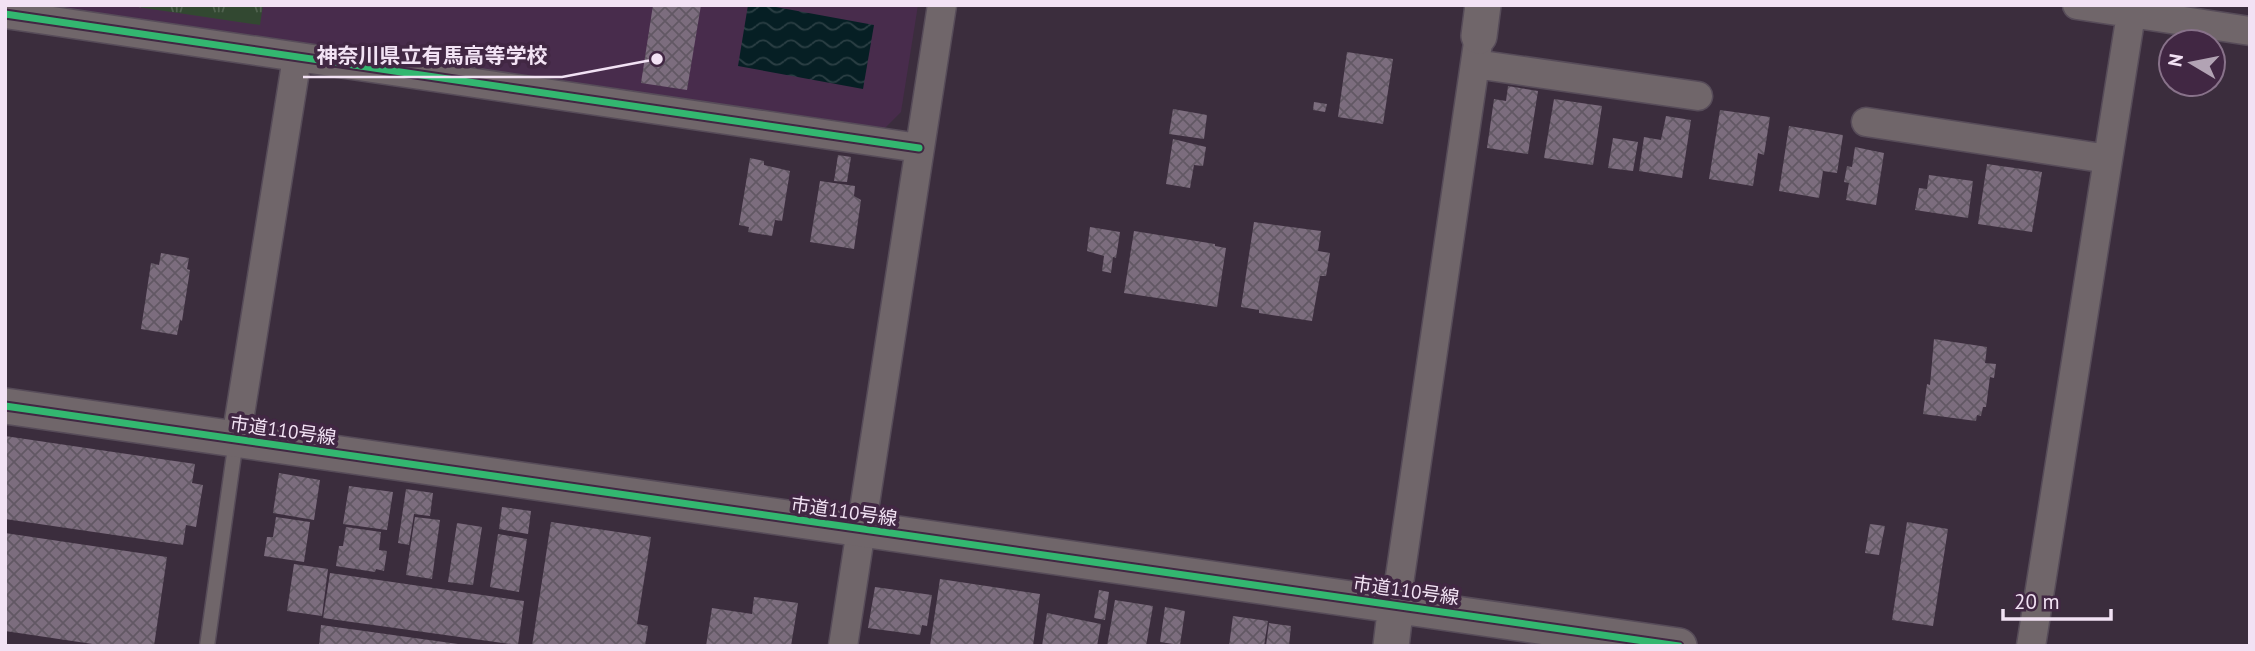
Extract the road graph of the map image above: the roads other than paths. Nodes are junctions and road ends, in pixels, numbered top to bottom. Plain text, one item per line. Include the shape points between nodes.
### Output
1 (942, 5) edge
2 (2077, 5) edge
3 (5, 14) edge
4 (2131, 14) junction
5 (2250, 31) edge
6 (1479, 35) edge
7 (297, 58) junction
8 (1698, 96) dead end
9 (1866, 122) dead end
10 (919, 148) junction
11 (2108, 159) junction
12 (5, 406) edge
13 (236, 439) junction
14 (860, 530) junction
15 (1396, 604) junction
16 (207, 646) edge
17 (843, 646) edge
18 (1391, 646) edge
19 (1679, 646) edge
20 (2031, 646) edge

1 - 10 street
2 - 4 street
3 - 7 street
4 - 5 street
4 - 11 street
6 - 8 street
6 - 15 street
7 - 10 street
7 - 13 street
9 - 11 street
10 - 14 street
11 - 20 street
12 - 13 street, 市道110号線
13 - 14 street, 市道110号線
13 - 16 lane
14 - 15 street, 市道110号線
14 - 17 street
15 - 18 street
15 - 19 street, 市道110号線

